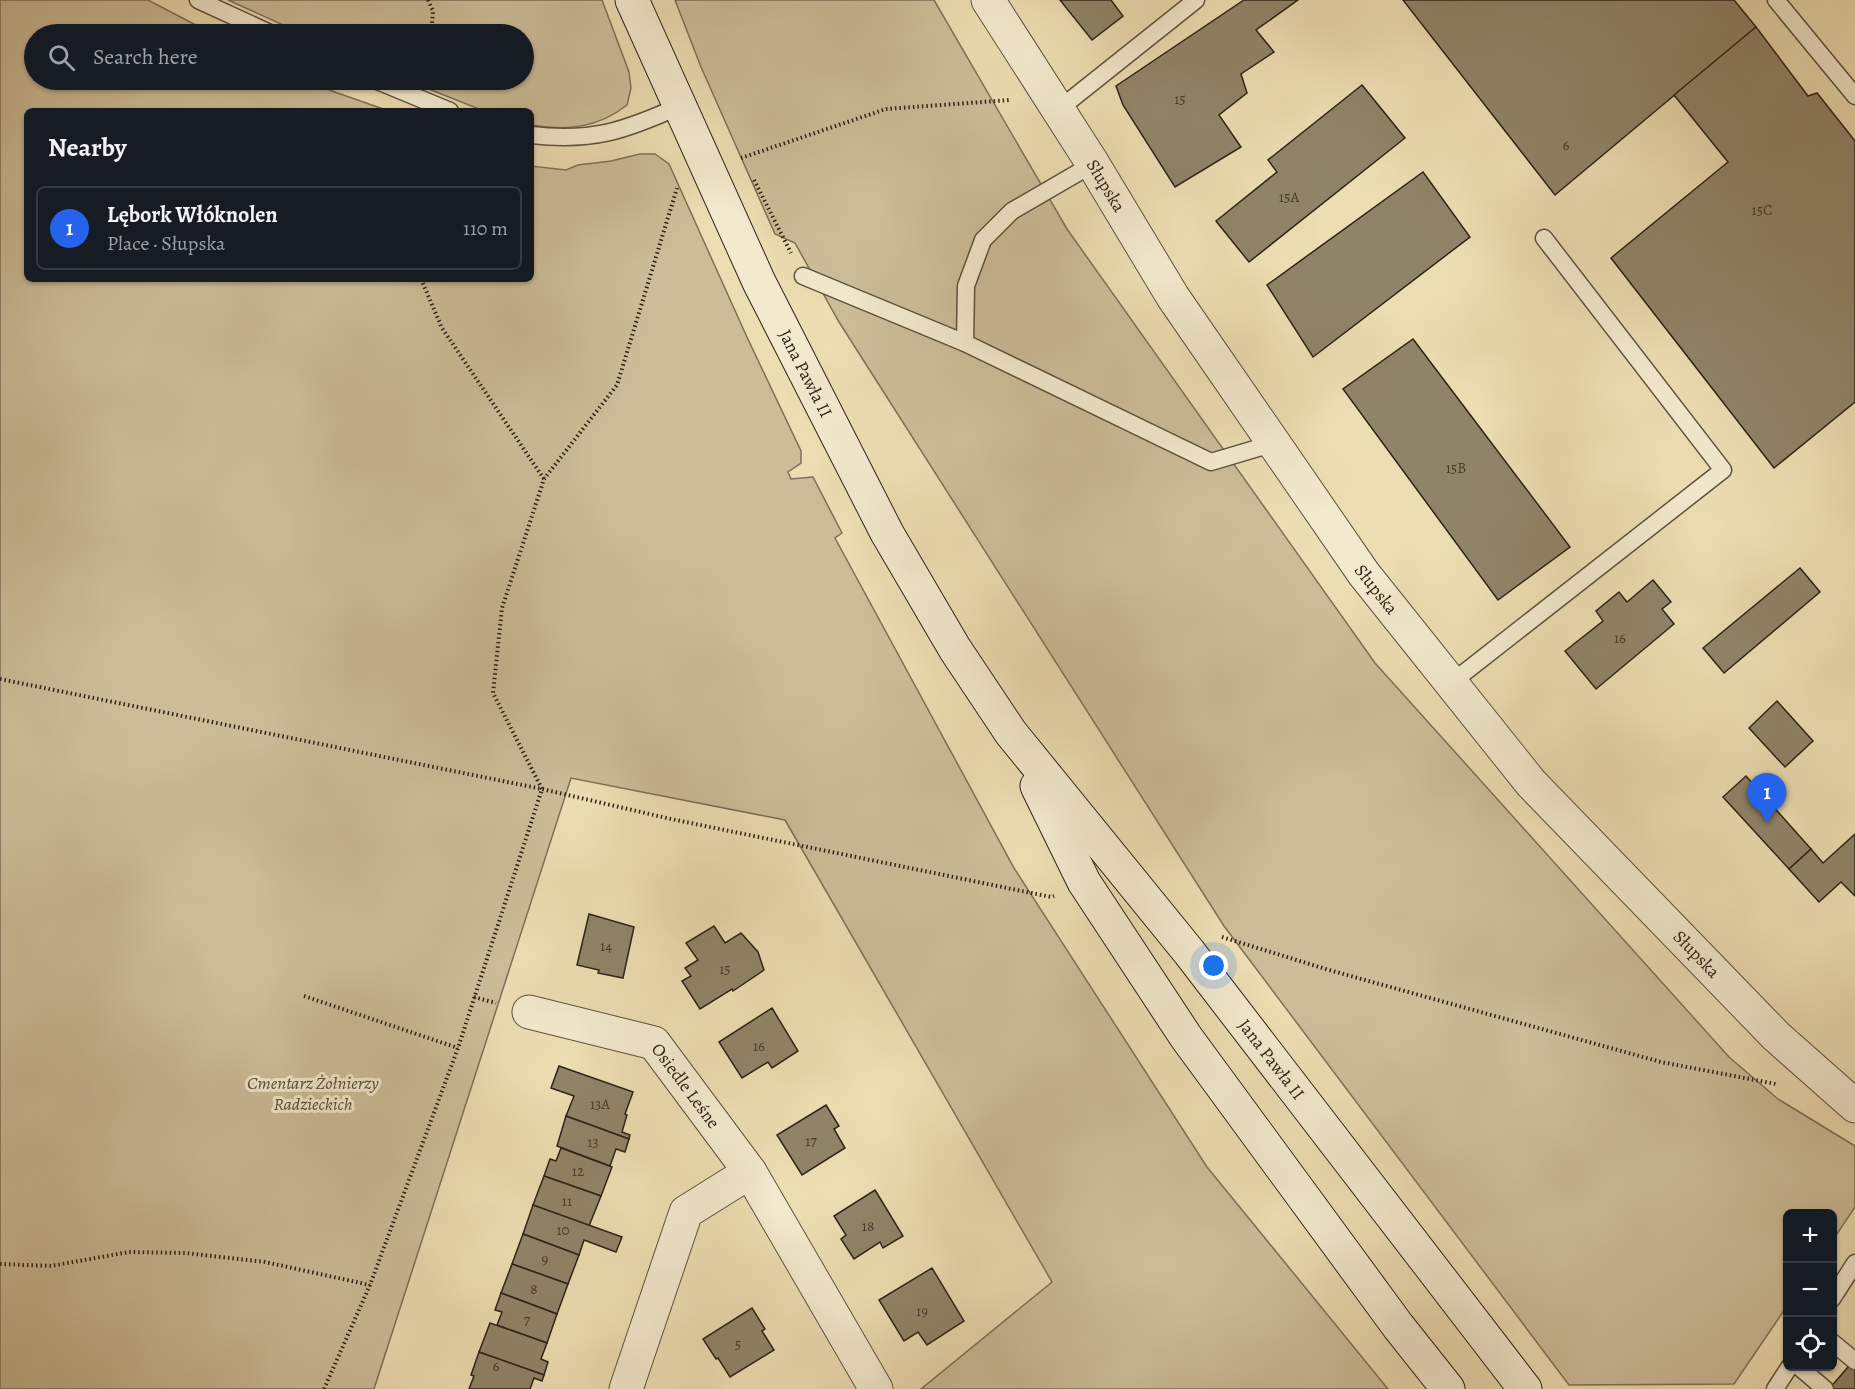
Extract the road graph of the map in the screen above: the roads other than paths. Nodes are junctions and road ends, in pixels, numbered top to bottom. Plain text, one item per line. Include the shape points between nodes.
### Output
1 (198, 0) edge
2 (632, 0) edge
3 (988, 0) edge
4 (1196, 0) edge
5 (1776, 0) edge
6 (250, 24) edge
7 (399, 90) edge
8 (1855, 96) edge
9 (1054, 103) junction
10 (680, 106) junction
11 (443, 108) edge
12 (534, 135) edge
13 (1093, 164) junction
14 (1544, 238) dead end
15 (803, 276) road end
16 (965, 343) junction
17 (1275, 443) junction
18 (1451, 683) junction
19 (1011, 733) junction
20 (529, 1012) dead end
21 (1855, 1106) edge
22 (750, 1173) junction
23 (1855, 1263) edge
24 (1837, 1292) edge
25 (1837, 1345) edge
26 (1855, 1361) edge
27 (1787, 1371) edge
28 (1804, 1371) edge
29 (626, 1389) edge
30 (876, 1389) edge
31 (1448, 1389) edge
32 (1525, 1389) edge
33 (1775, 1389) edge
34 (1826, 1389) edge

1 - 6 lane
2 - 10 main road, Jana Pawła II
3 - 9 main road, Słupska
4 - 9 lane
5 - 8 lane
7 - 11 lane
9 - 13 main road, Słupska
10 - 12 lane via 605,134 584,138
10 - 19 main road, Jana Pawła II via 759,282 887,533 955,649
13 - 16 lane via 1012,211 982,240 966,286
13 - 17 main road, Słupska via 1173,297
14 - 18 lane via 1722,470
15 - 16 lane
16 - 17 lane via 1211,462
17 - 18 main road, Słupska via 1364,574
18 - 21 main road, Słupska via 1531,783 1776,1036
19 - 31 main road, Jana Pawła II via 1084,882 1186,1037
19 - 32 main road, Jana Pawła II via 1189,952
20 - 22 main road, Osiedle Leśne via 654,1043
22 - 29 main road via 686,1212
22 - 30 main road, Osiedle Leśne
23 - 24 lane
25 - 26 lane
27 - 33 lane
28 - 34 lane

